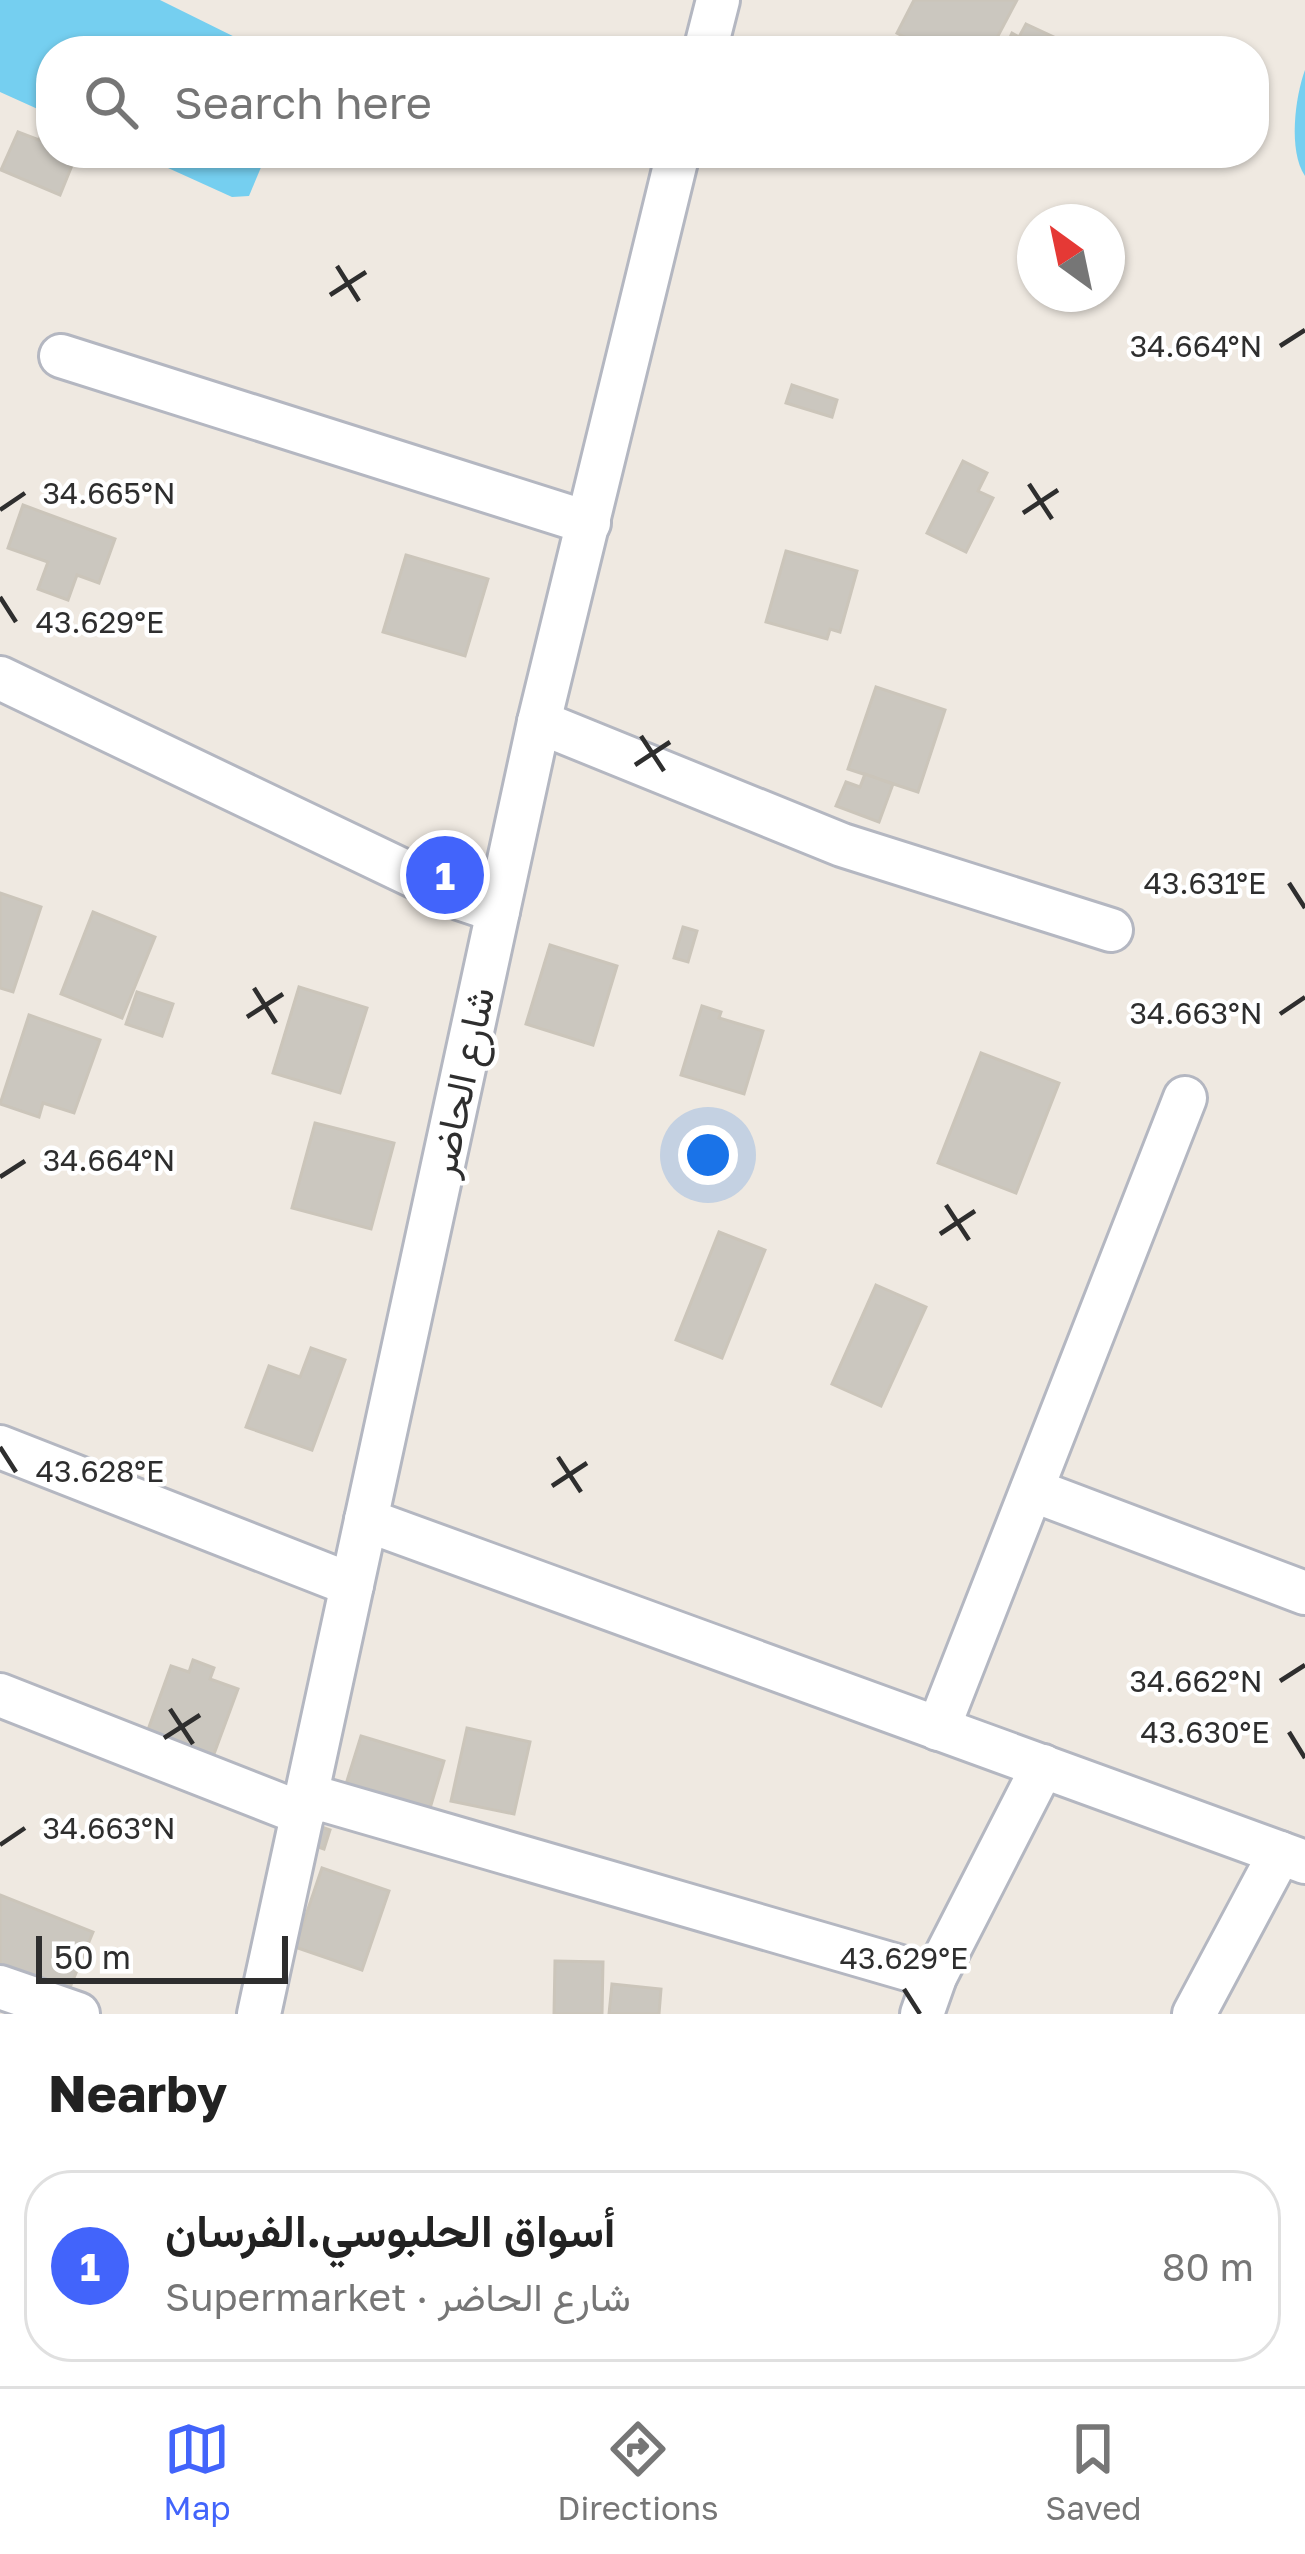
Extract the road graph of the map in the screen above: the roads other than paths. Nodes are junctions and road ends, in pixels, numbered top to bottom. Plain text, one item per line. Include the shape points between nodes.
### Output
1 (718, 0) edge
2 (709, 36) edge
3 (674, 168) edge
4 (61, 356) dead end
5 (589, 523) junction
6 (0, 678) edge
7 (539, 722) junction
8 (498, 911) junction
9 (1111, 931) dead end
10 (1185, 1098) dead end
11 (0, 1447) edge
12 (1032, 1490) junction
13 (366, 1520) junction
14 (352, 1586) junction
15 (1305, 1594) edge
16 (0, 1695) edge
17 (938, 1729) junction
18 (1043, 1766) junction
19 (304, 1804) junction
20 (1293, 1858) edge
21 (0, 1987) edge
22 (928, 1995) edge
23 (78, 2014) edge
24 (259, 2014) edge
25 (1194, 2014) edge

1 - 2 street
3 - 5 street, شارع الحاضر
4 - 5 street
5 - 7 street, شارع الحاضر
6 - 8 street
7 - 8 street, شارع الحاضر
7 - 9 street via 842,845
8 - 13 street, شارع الحاضر
10 - 12 street
11 - 14 street
12 - 15 street
12 - 17 street
13 - 14 street, شارع الحاضر
13 - 17 street
14 - 19 street, شارع الحاضر
16 - 19 street
17 - 18 street
18 - 20 street
18 - 22 street
19 - 22 street
19 - 24 street, شارع الحاضر
20 - 25 street
21 - 23 street

